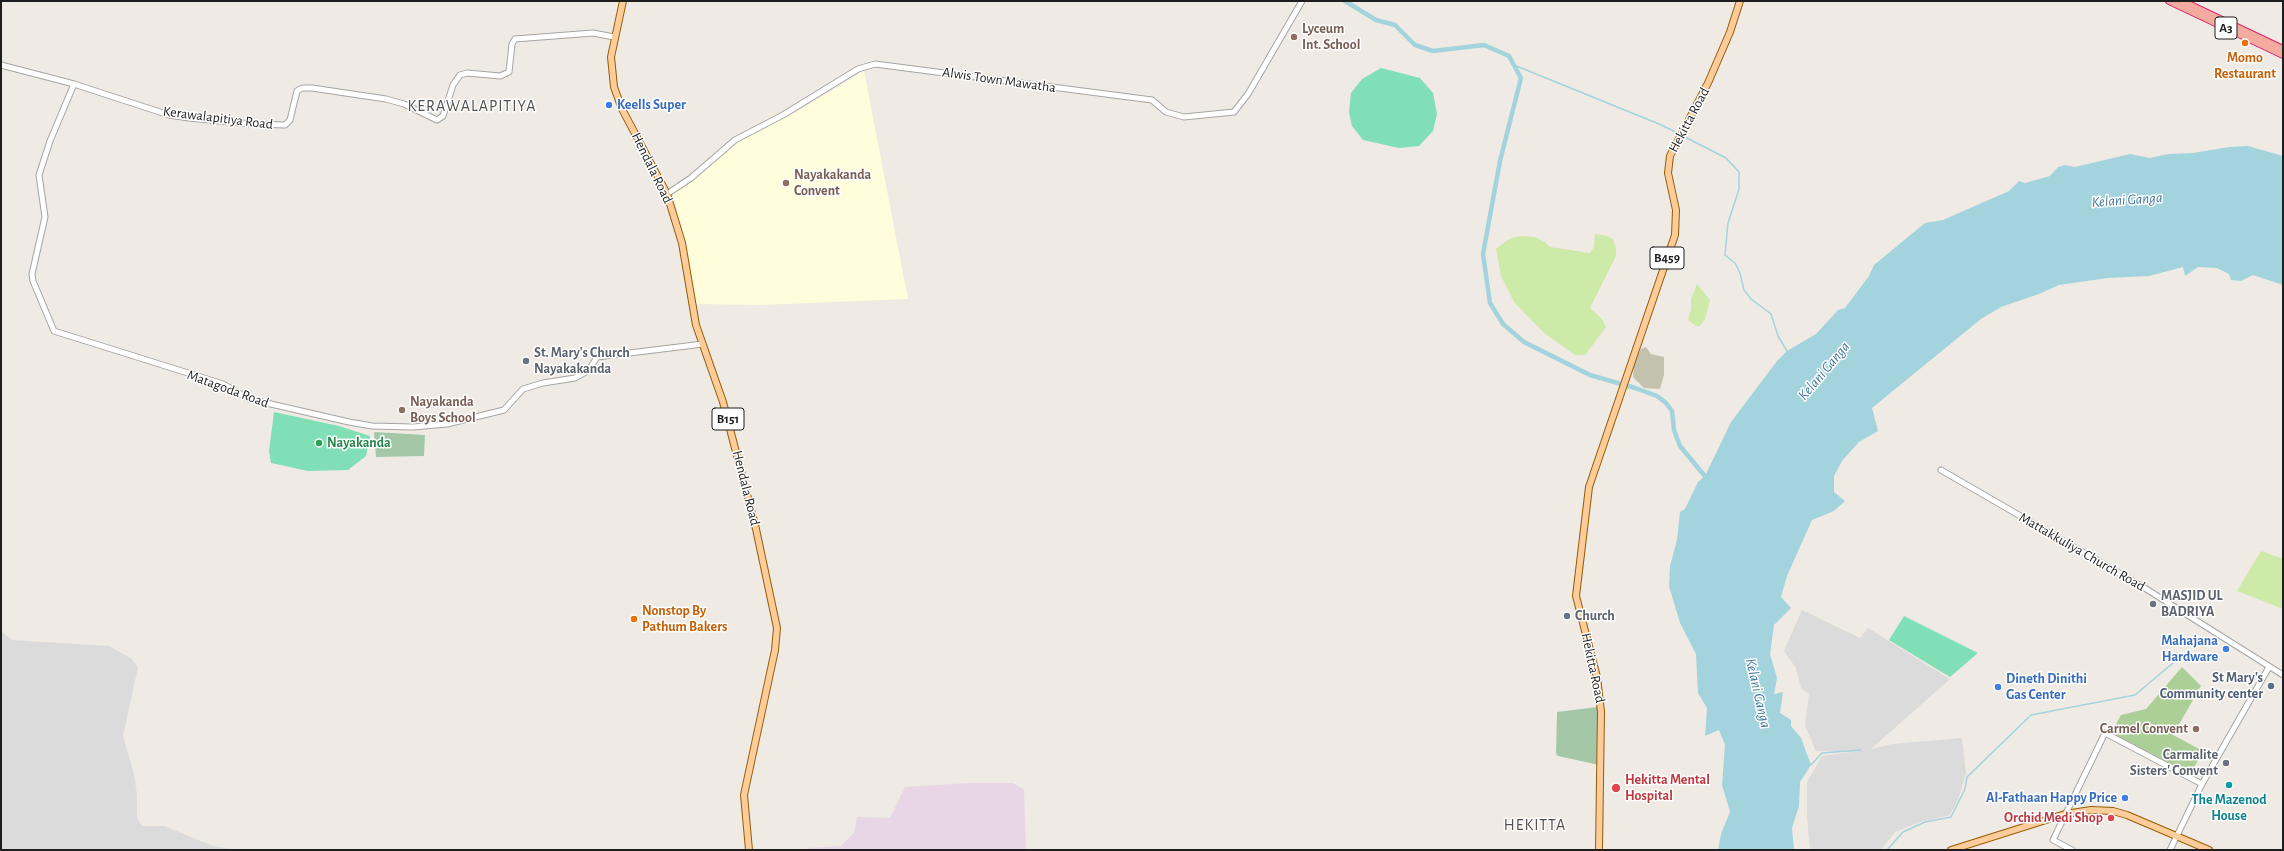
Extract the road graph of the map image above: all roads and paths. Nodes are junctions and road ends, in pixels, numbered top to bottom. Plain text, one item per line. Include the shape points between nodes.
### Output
1 (623, 1) edge
2 (1302, 1) edge
3 (1740, 1) edge
4 (2169, 1) edge
5 (2182, 1) edge
6 (614, 37) junction
7 (2283, 49) edge
8 (2283, 55) edge
9 (1, 65) edge
10 (74, 84) junction
11 (667, 194) junction
12 (703, 344) junction
13 (1940, 470) dead end
14 (2269, 667) junction
15 (2283, 675) edge
16 (2202, 784) junction
17 (2065, 814) junction
18 (2178, 835) junction
19 (749, 850) edge
20 (1599, 850) edge
21 (1951, 850) edge
22 (2072, 850) edge
23 (2170, 850) edge
24 (2209, 850) edge

1 - 6 main road, Hendala Road / B151
2 - 11 street, Alwis Town Mawatha via 1256,83 1234,112 1184,117 1166,112 1152,100 875,64 858,70 783,115 735,140 691,178
3 - 20 main road, Hekitta Road / B459 via 1708,83 1670,156 1667,168 1676,210 1675,235 1589,487 1576,586 1577,602 1598,677 1602,790
4 - 8 highway, A3
5 - 7 highway, A3
6 - 10 street, Kerawalapitiya Road via 593,33 518,38 512,44 509,72 500,76 466,73 460,75 453,85 443,116 437,120 386,98 304,88 296,93 291,118 287,124 252,124 169,115
6 - 11 main road, Hendala Road / B151 via 611,57 614,87 619,102
9 - 10 street, Kerawalapitiya Road
10 - 12 street, Matagoda Road via 50,141 40,175 45,217 32,274 54,331 223,384 249,399 372,426 413,427 447,424 504,410 523,389 575,378 589,370 597,357
11 - 12 main road, Hendala Road / B151 via 682,243 696,325
12 - 19 main road, Hendala Road / B151 via 737,452 766,566 777,628 775,650 744,795
13 - 14 street, Mattakkuliya Church Road via 2143,586
14 - 15 street, Mattakkuliya Church Road
14 - 16 street
16 - 17 street via 2105,733
16 - 18 street
17 - 18 main road via 2082,810 2113,811 2146,821
17 - 21 main road
17 - 22 street via 2053,840
18 - 23 street
18 - 24 main road

